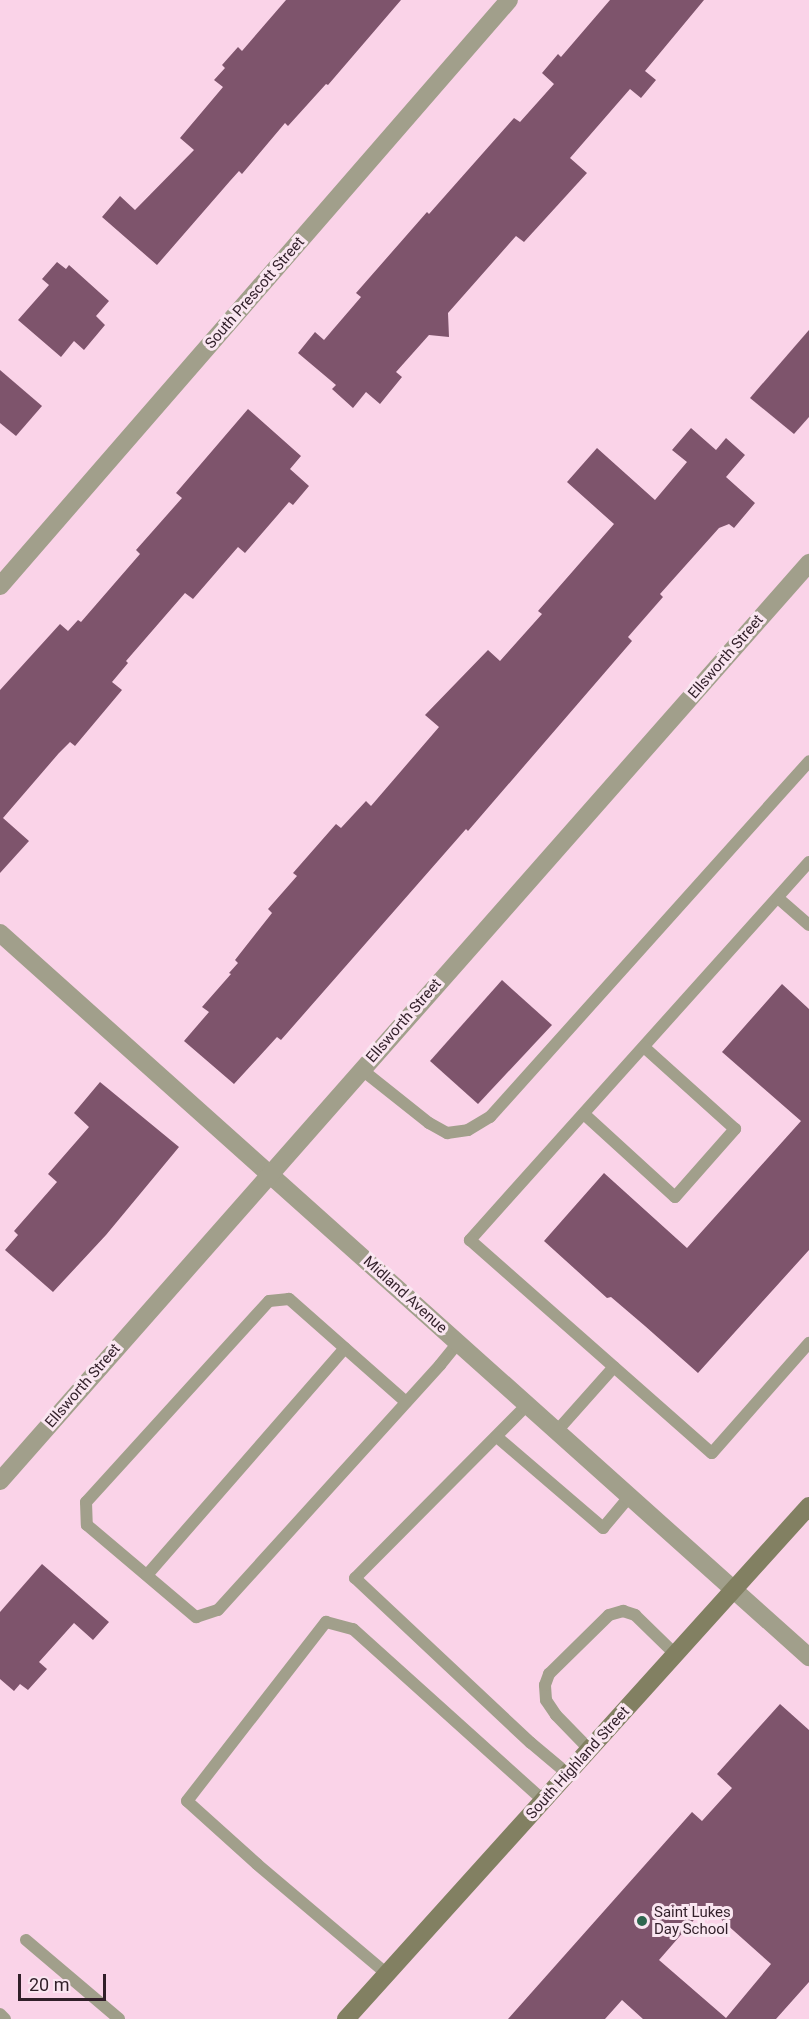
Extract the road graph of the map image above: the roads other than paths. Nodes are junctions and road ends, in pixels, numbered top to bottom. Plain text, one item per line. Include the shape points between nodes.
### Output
1 (509, 0) edge
2 (809, 563) edge
3 (0, 586) edge
4 (809, 761) edge
5 (809, 862) edge
6 (778, 898) junction
7 (809, 925) edge
8 (0, 933) edge
9 (644, 1047) junction
10 (361, 1069) junction
11 (584, 1114) junction
12 (270, 1173) junction
13 (458, 1343) junction
14 (809, 1343) edge
15 (345, 1348) junction
16 (614, 1367) junction
17 (406, 1402) junction
18 (527, 1405) junction
19 (556, 1432) junction
20 (497, 1437) junction
21 (0, 1481) edge
22 (629, 1497) junction
23 (809, 1506) edge
24 (147, 1575) junction
25 (734, 1592) junction
26 (676, 1655) junction
27 (809, 1658) edge
28 (590, 1750) junction
29 (568, 1774) junction
30 (544, 1801) junction
31 (26, 1940) dead end
32 (387, 1974) junction
33 (0, 2014) edge
34 (5, 2019) edge
35 (119, 2019) edge
36 (346, 2019) edge

1 - 3 street, South Prescott Street
2 - 10 street, Ellsworth Street
4 - 10 lane via 490,1117 468,1130 447,1133
5 - 6 lane
6 - 7 lane
6 - 9 lane
8 - 12 street, Midland Avenue
9 - 11 lane
9 - 11 lane via 735,1129 675,1197
10 - 12 street, Ellsworth Street
11 - 16 lane via 470,1240
12 - 13 street, Midland Avenue
12 - 21 street, Ellsworth Street
13 - 17 lane
13 - 18 street, Midland Avenue
14 - 16 lane via 712,1453
15 - 17 lane
15 - 24 lane
15 - 24 lane via 289,1299 269,1301 86,1502 87,1525
16 - 19 lane
17 - 24 lane via 218,1610 196,1617
18 - 19 street, Midland Avenue
18 - 20 lane
19 - 22 street, Midland Avenue
20 - 22 lane via 603,1528
20 - 29 lane via 356,1578
22 - 25 street, Midland Avenue
23 - 25 main road, South Highland Street
25 - 26 main road, South Highland Street
25 - 27 street, Midland Avenue
26 - 28 main road, South Highland Street
26 - 28 lane via 635,1615 623,1611 609,1615 549,1674 546,1700
28 - 29 main road, South Highland Street
29 - 30 main road, South Highland Street
30 - 32 main road, South Highland Street
30 - 32 lane via 353,1629 326,1622 187,1801
31 - 35 lane
32 - 36 main road, South Highland Street
33 - 34 lane

